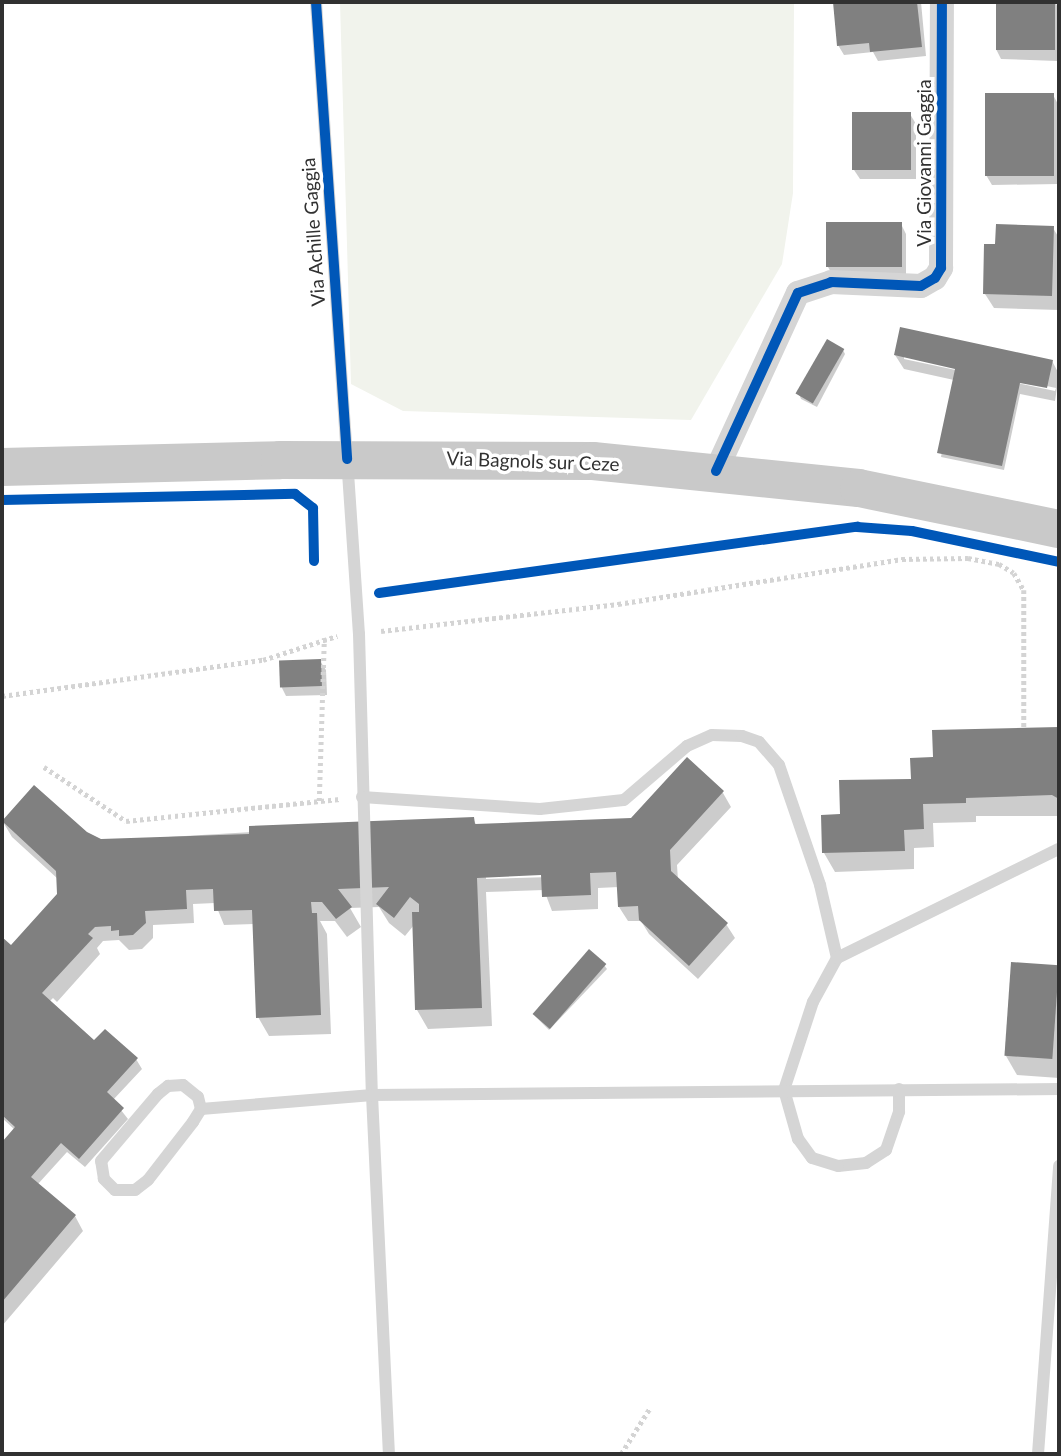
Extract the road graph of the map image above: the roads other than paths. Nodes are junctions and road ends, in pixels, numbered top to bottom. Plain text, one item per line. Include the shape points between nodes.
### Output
1 (316, 2) edge
2 (942, 2) edge
3 (347, 460) junction
4 (2, 467) edge
5 (716, 471) junction
6 (1059, 529) edge
7 (362, 797) junction
8 (1059, 849) edge
9 (837, 958) junction
10 (899, 1089) junction
11 (1059, 1089) edge
12 (784, 1090) junction
13 (372, 1095) junction
14 (201, 1109) junction
15 (1059, 1167) edge
16 (389, 1454) edge
17 (1038, 1454) edge

1 - 3 lane, Via Achille Gaggia
2 - 5 street, Via Giovanni Gaggia via 941,268 921,286 831,282 798,293
3 - 4 main road, Via Bagnols sur Ceze
3 - 5 main road, Via Bagnols sur Ceze via 523,458
3 - 7 lane, Via Achille Gaggia via 359,634
5 - 6 main road, Via Bagnols sur Ceze via 859,488
7 - 9 lane via 540,809 624,800 687,746 712,735 742,736 759,742 779,765 820,886
7 - 13 lane, Via Achille Gaggia
8 - 9 lane
9 - 12 lane via 813,1002
10 - 11 lane
10 - 12 lane
10 - 12 lane via 899,1112 886,1150 866,1163 838,1166 813,1158 798,1139
12 - 13 lane
13 - 14 lane
13 - 16 lane, Via Achille Gaggia
14 - 14 lane via 198,1097 183,1085 168,1086 102,1161 104,1179 115,1189 135,1190 148,1180
15 - 17 lane

